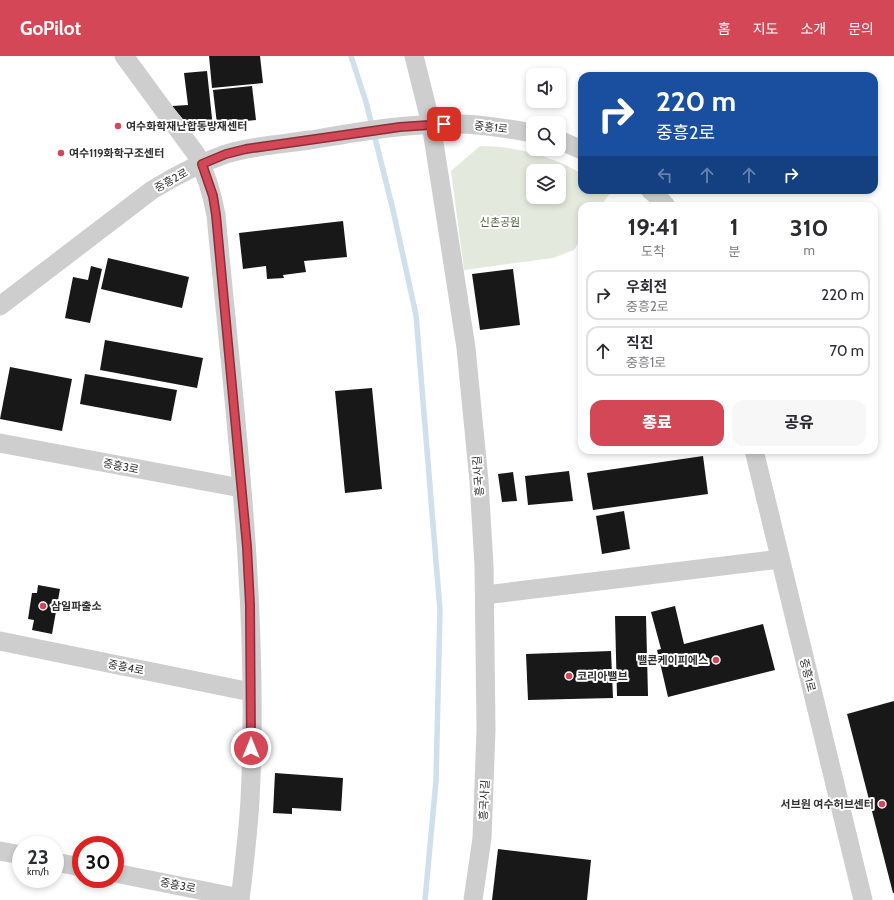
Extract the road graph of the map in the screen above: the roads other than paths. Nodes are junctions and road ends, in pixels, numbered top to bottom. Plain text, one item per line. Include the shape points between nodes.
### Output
1 (124, 56) edge
2 (414, 56) edge
3 (431, 124) junction
4 (400, 127) joint
5 (526, 132) edge
6 (566, 143) edge
7 (578, 148) edge
8 (202, 164) junction
9 (655, 194) edge
10 (662, 202) edge
11 (0, 306) edge
12 (0, 443) edge
13 (755, 454) edge
14 (241, 488) junction
15 (780, 559) junction
16 (485, 595) junction
17 (0, 641) edge
18 (251, 692) junction
19 (0, 851) edge
20 (12, 853) edge
21 (124, 875) edge
22 (240, 899) edge
23 (473, 900) edge
24 (863, 900) edge

1 - 8 street
2 - 3 street, 흥국사길
3 - 4 street, 중흥1로
3 - 5 street, 중흥1로 via 487,125
3 - 16 street, 흥국사길 via 466,348 479,481
4 - 8 street, 중흥2로 via 246,149
6 - 7 street
8 - 11 street, 중흥2로 via 152,190
8 - 14 street via 213,196 216,215
9 - 10 street
12 - 14 street, 중흥3로
13 - 15 street, 중흥1로
14 - 18 street via 250,605
15 - 16 street
15 - 24 street, 중흥1로
16 - 23 street, 흥국사길 via 485,786 482,838
17 - 18 street, 중흥4로
18 - 22 street via 250,801
19 - 20 street
21 - 22 street, 중흥3로

